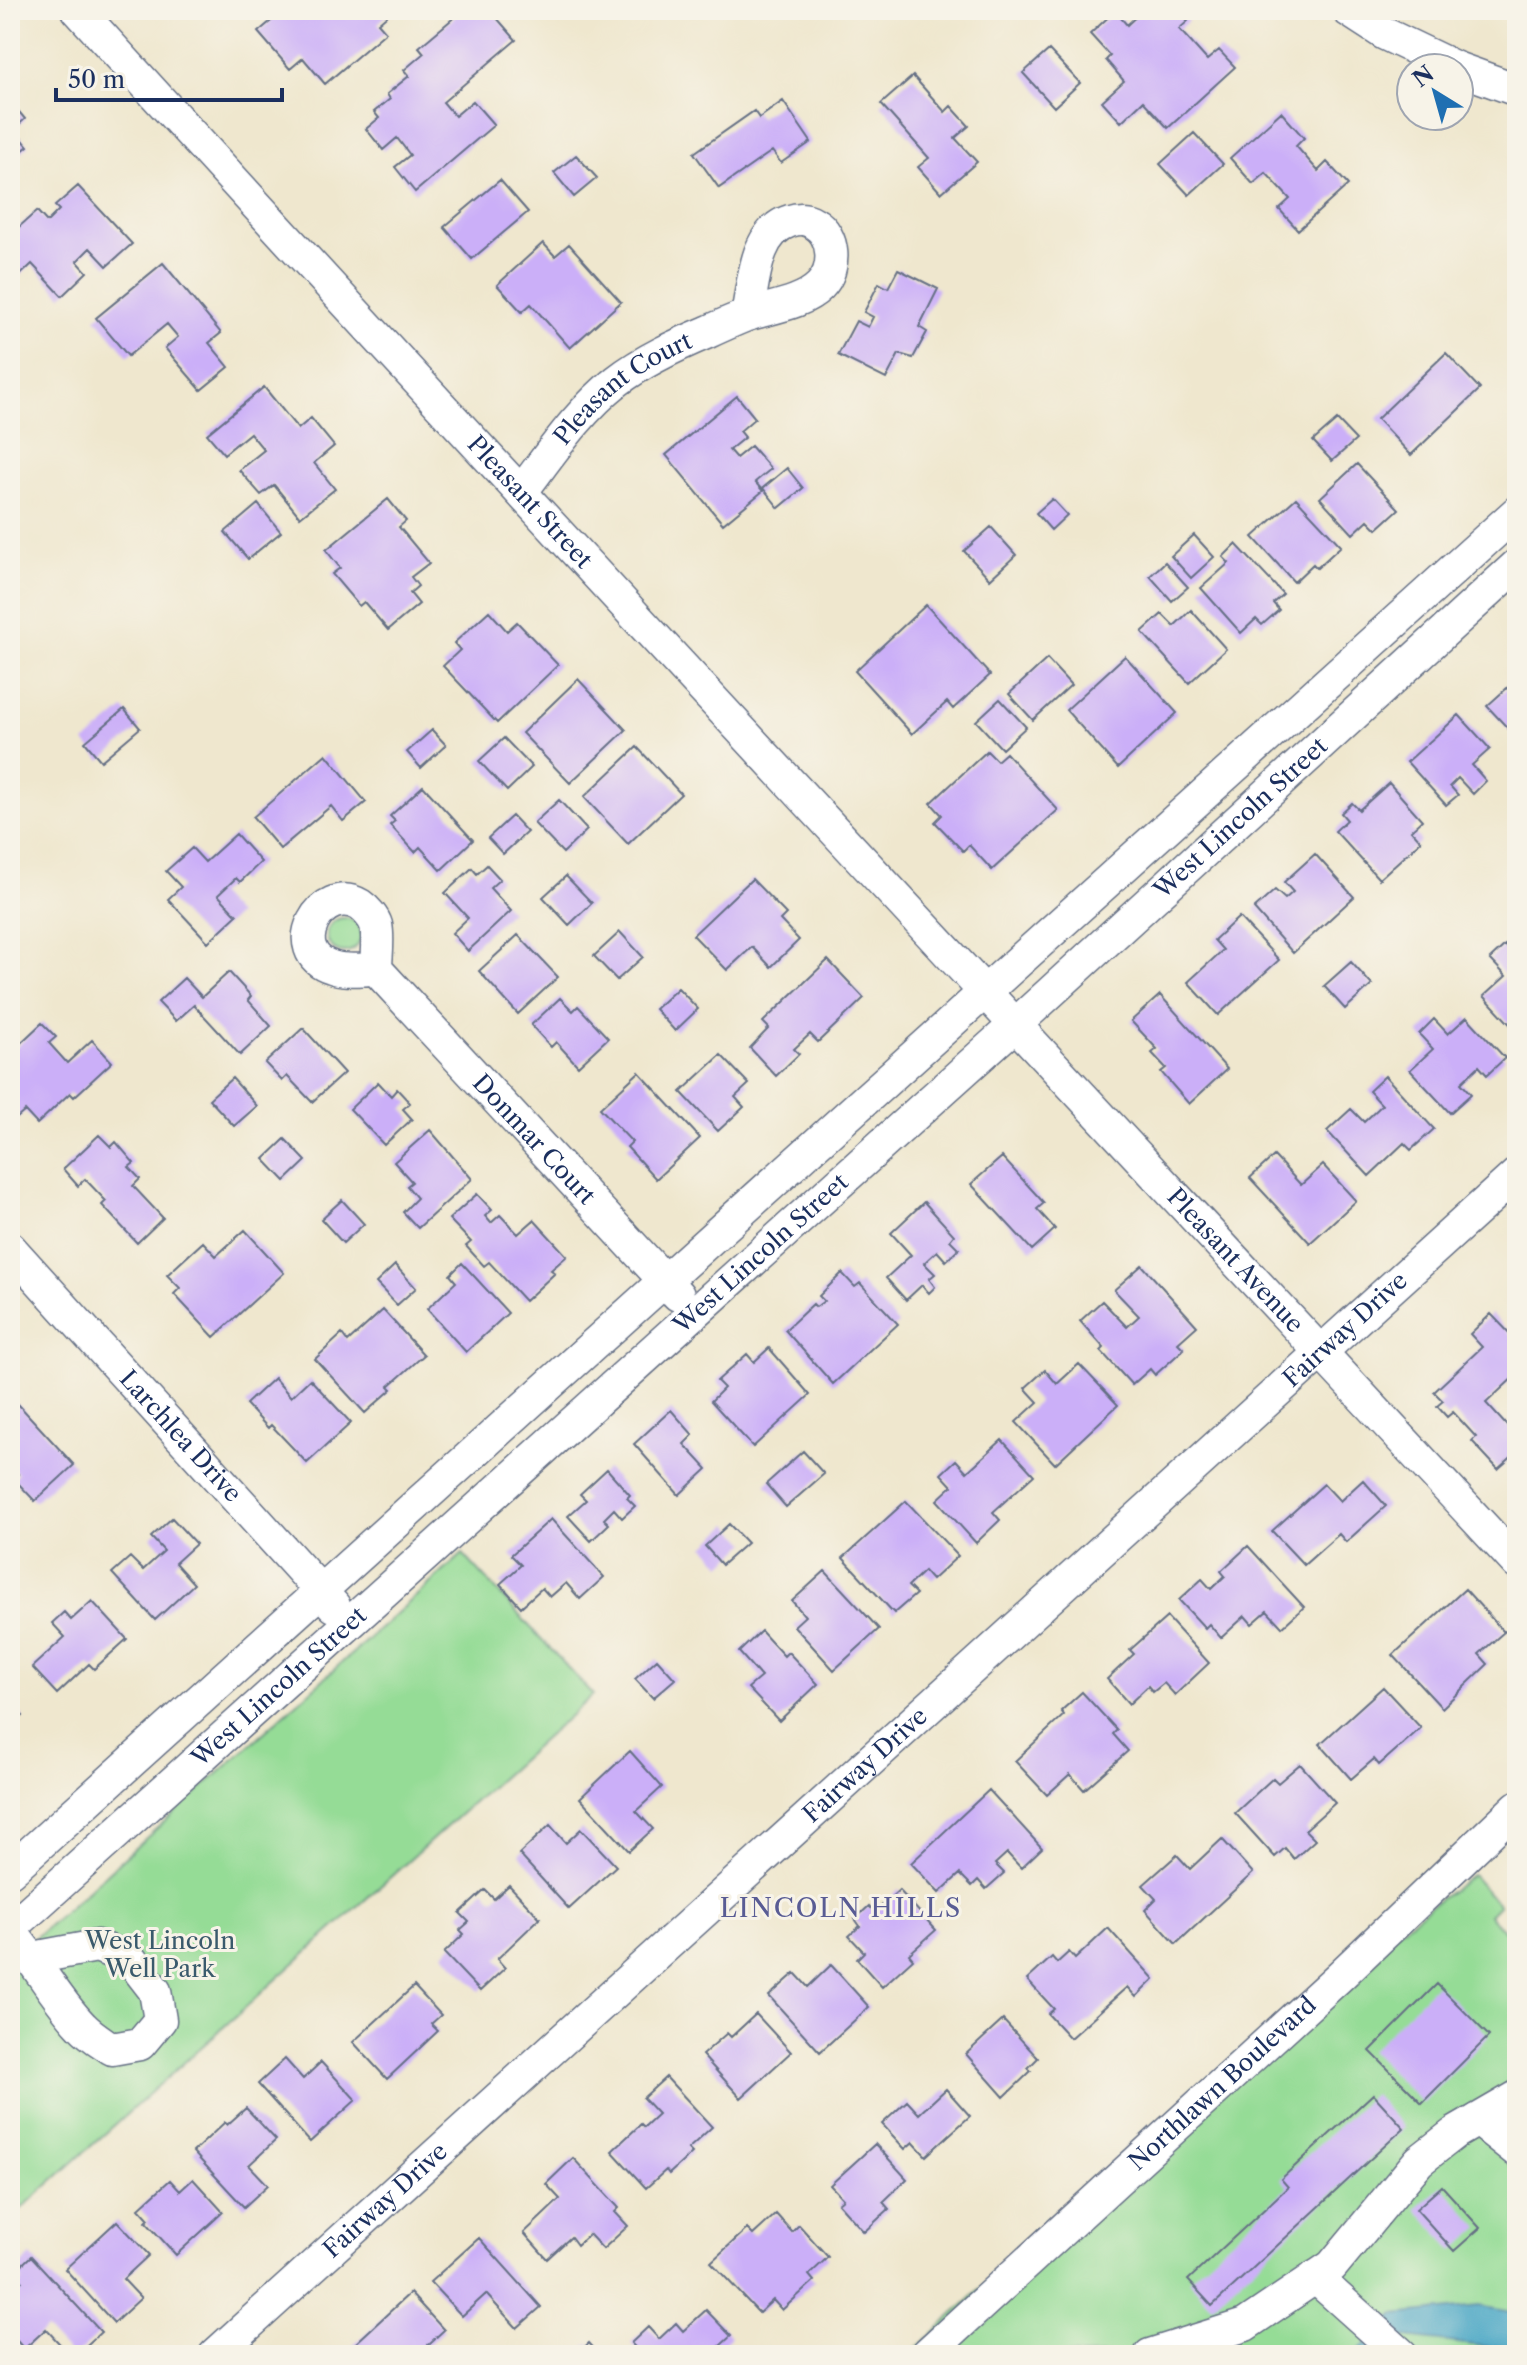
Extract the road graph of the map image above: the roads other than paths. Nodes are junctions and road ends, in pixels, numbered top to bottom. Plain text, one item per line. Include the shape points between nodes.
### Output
1 (78, 10) edge
2 (1348, 10) edge
3 (1422, 52) edge
4 (1475, 75) edge
5 (1517, 90) edge
6 (747, 315) dead end
7 (522, 491) junction
8 (1517, 512) edge
9 (1483, 543) junction
10 (1512, 569) edge
11 (376, 969) dead end
12 (986, 992) junction
13 (1016, 1024) junction
14 (1517, 1174) edge
15 (10, 1248) edge
16 (664, 1280) junction
17 (693, 1312) junction
18 (1320, 1352) junction
19 (1517, 1563) edge
20 (321, 1591) junction
21 (350, 1623) junction
22 (1517, 1807) edge
23 (10, 1871) edge
24 (10, 1930) edge
25 (33, 1958) dead end
26 (1517, 2097) edge
27 (1478, 2120) junction
28 (1517, 2151) edge
29 (1315, 2277) junction
30 (215, 2355) edge
31 (926, 2355) edge
32 (1150, 2355) edge
33 (1402, 2355) edge

1 - 7 street, Pleasant Street
2 - 3 street
4 - 5 street
6 - 7 street, Pleasant Court via 673,348 617,381 575,422
7 - 12 street, Pleasant Street
8 - 9 street, West Lincoln Street
9 - 10 street, West Lincoln Street
9 - 12 street, West Lincoln Street
10 - 13 street, West Lincoln Street
11 - 16 street, Donmar Court
12 - 13 street, Pleasant Avenue
12 - 16 street, West Lincoln Street
13 - 17 street, West Lincoln Street
13 - 18 street, Pleasant Avenue
14 - 18 street, Fairway Drive
15 - 20 street, Larchlea Drive
16 - 17 street, Donmar Court
16 - 20 street, West Lincoln Street
17 - 21 street, West Lincoln Street
18 - 19 street, Pleasant Avenue
18 - 30 street, Fairway Drive
20 - 21 street, Larchlea Drive
20 - 23 street, West Lincoln Street
21 - 24 street, West Lincoln Street
22 - 31 street, Northlawn Boulevard
24 - 25 street
26 - 27 street
27 - 28 street
27 - 29 street via 1419,2161 1332,2266
29 - 32 street via 1245,2325
29 - 33 street

